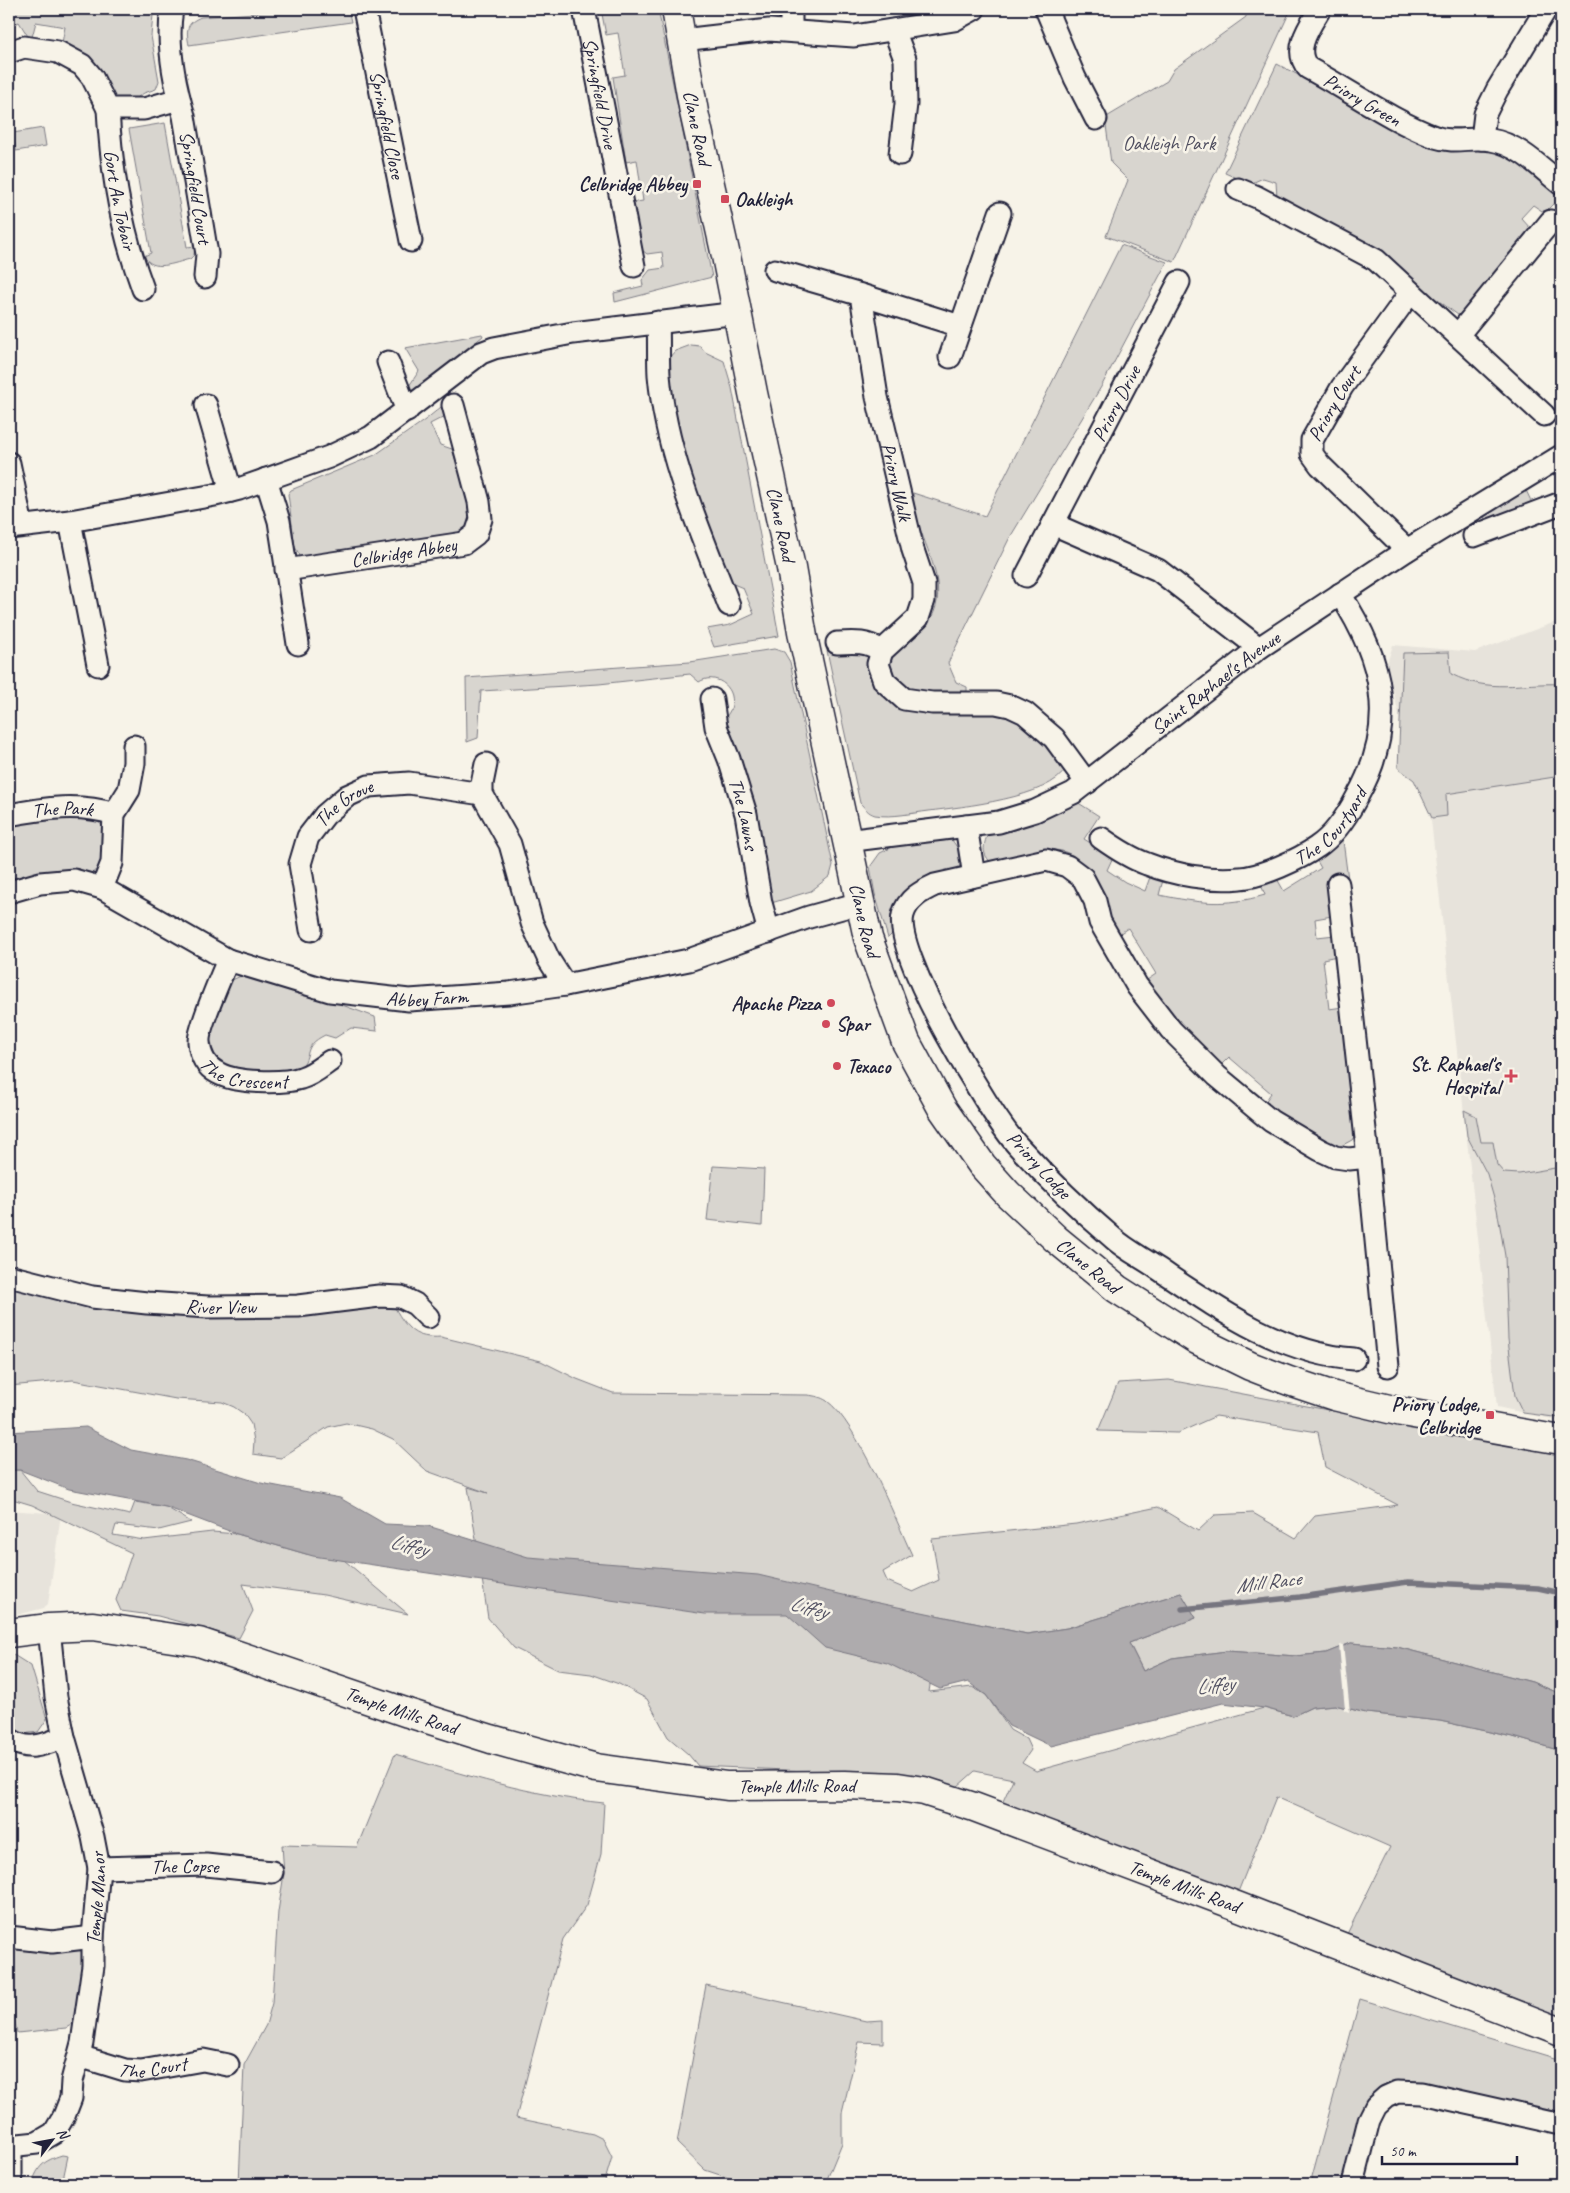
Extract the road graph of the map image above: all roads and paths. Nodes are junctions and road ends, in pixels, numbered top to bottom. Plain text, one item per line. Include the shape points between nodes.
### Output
1 (172, 9) edge
2 (364, 9) edge
3 (584, 9) edge
4 (676, 9) edge
5 (791, 9) edge
6 (974, 9) edge
7 (1046, 9) edge
8 (1320, 9) edge
9 (1546, 9) edge
10 (894, 30) junction
11 (791, 31) junction
12 (682, 40) junction
13 (9, 52) edge
14 (179, 99) junction
15 (108, 109) junction
16 (1096, 119) dead end
17 (1482, 139) junction
18 (900, 154) dead end
19 (1561, 184) edge
20 (1238, 189) dead end
21 (1000, 213) dead end
22 (1551, 221) dead end
23 (411, 241) dead end
24 (634, 266) dead end
25 (774, 270) dead end
26 (205, 277) dead end
27 (1179, 282) dead end
28 (143, 289) dead end
29 (1410, 293) junction
30 (861, 295) junction
31 (738, 313) junction
32 (658, 322) junction
33 (960, 326) junction
34 (1458, 335) junction
35 (950, 357) dead end
36 (388, 362) dead end
37 (206, 405) dead end
38 (453, 405) dead end
39 (407, 411) junction
40 (1544, 415) dead end
41 (1561, 456) edge
42 (9, 463) edge
43 (266, 479) junction
44 (231, 491) junction
45 (1561, 503) edge
46 (70, 521) junction
47 (1053, 524) junction
48 (16, 527) edge
49 (1474, 536) dead end
50 (1407, 550) junction
51 (286, 570) junction
52 (1026, 576) dead end
53 (1340, 594) junction
54 (729, 605) dead end
55 (298, 644) dead end
56 (837, 644) dead end
57 (1259, 648) junction
58 (882, 651) junction
59 (98, 665) dead end
60 (712, 699) dead end
61 (134, 746) dead end
62 (486, 764) dead end
63 (1087, 783) junction
64 (482, 794) junction
65 (114, 814) junction
66 (9, 815) edge
67 (966, 826) junction
68 (1100, 838) dead end
69 (846, 841) junction
70 (974, 876) junction
71 (1338, 884) dead end
72 (102, 888) junction
73 (9, 892) edge
74 (860, 903) junction
75 (311, 930) dead end
76 (769, 932) junction
77 (228, 960) junction
78 (565, 985) junction
79 (330, 1061) dead end
80 (1368, 1156) junction
81 (9, 1276) edge
82 (428, 1317) dead end
83 (1354, 1359) dead end
84 (1388, 1366) dead end
85 (1561, 1440) edge
86 (49, 1628) junction
87 (9, 1633) edge
88 (64, 1737) junction
89 (9, 1739) edge
90 (99, 1868) junction
91 (272, 1872) dead end
92 (9, 1937) edge
93 (93, 1937) junction
94 (1561, 2032) edge
95 (79, 2056) junction
96 (228, 2065) dead end
97 (1561, 2124) edge
98 (14, 2146) edge
99 (11, 2184) edge
100 (1353, 2184) edge

1 - 14 street, Springfield Court via 168,28
2 - 23 street, Springfield Close
3 - 24 street, Springfield Drive
4 - 12 main road, Clane Road
5 - 11 street
6 - 10 street via 954,20
7 - 16 street
8 - 17 street, Priory Green via 1301,47 1303,62 1308,68 1412,127 1436,137 1454,141
9 - 17 street via 1485,114
10 - 11 street via 854,36
10 - 18 street via 905,59 906,104
11 - 12 street via 769,30
12 - 31 main road, Clane Road via 694,112
13 - 15 street via 24,47 58,52 82,65
14 - 15 street via 144,109
14 - 26 street, Springfield Court via 207,254
15 - 28 street, Gort An Tobair via 124,228
17 - 19 street, Priory Green via 1500,142 1516,150
20 - 29 street via 1376,260
21 - 33 street
22 - 34 street
25 - 30 street
27 - 47 street, Priory Drive
29 - 34 street
29 - 50 street, Priory Court via 1342,387 1312,440 1312,454 1320,465
30 - 33 street
30 - 58 street, Priory Walk via 877,397 913,550 924,583 924,600 918,618
31 - 32 street
31 - 69 main road, Clane Road
32 - 39 street via 494,348 481,353
32 - 54 street via 659,375 669,435 692,512
33 - 35 street
34 - 40 street
36 - 39 street
37 - 44 street
38 - 51 street, Celbridge Abbey via 479,502 481,519 476,534 464,543
39 - 43 street via 371,437 329,457
41 - 50 street, Saint Raphael's Avenue
42 - 48 street
43 - 44 street
43 - 51 street via 280,522
44 - 46 street
45 - 49 street
46 - 48 street
46 - 59 street
47 - 52 street, Priory Drive
47 - 57 street via 1158,570
50 - 53 street, Saint Raphael's Avenue
51 - 55 street
53 - 57 street, Saint Raphael's Avenue
53 - 68 street, The Courtyard via 1371,653 1380,691 1381,728 1365,783 1346,818 1335,830 1318,847 1280,867 1242,878 1196,877 1166,870 1126,854
56 - 58 street via 860,641
57 - 63 street, Saint Raphael's Avenue
58 - 63 street via 878,664 884,681 904,699 1010,706 1025,713 1050,734
60 - 76 street, The Lawns via 716,727 746,814
61 - 65 street, The Park via 129,790
62 - 64 street
63 - 67 street, Saint Raphael's Avenue via 1035,812 999,822
64 - 75 street, The Grove via 408,783 369,786 347,796 325,815 308,837 300,864
64 - 78 street via 510,844 532,923
65 - 66 street, The Park via 94,808 47,807
65 - 72 street, The Park via 112,863
67 - 69 street, Saint Raphael's Avenue
67 - 70 street
69 - 74 main road, Clane Road
70 - 80 street, Priory Lodge via 1046,860 1067,866 1083,878 1095,901 1100,922 1136,986 1171,1030 1217,1076 1272,1121 1320,1150 1349,1159
70 - 83 street, Priory Lodge via 920,892 903,914 902,931 921,982 956,1052 1006,1130 1114,1240 1203,1299 1245,1325 1274,1337 1324,1356
71 - 80 street
72 - 73 street, Abbey Farm via 74,880 40,883
72 - 77 street, Abbey Farm
74 - 76 street, Abbey Farm via 809,916
74 - 85 main road, Clane Road via 874,959 906,1042 962,1140 1031,1216 1117,1289 1196,1340 1289,1381 1334,1396 1402,1412
76 - 78 street, Abbey Farm via 689,960
77 - 78 street, Abbey Farm via 330,991 409,1000 509,993
77 - 79 street, The Crescent via 198,1039 207,1065 219,1074 275,1082 313,1074
80 - 84 street
81 - 82 street, River View via 92,1297 208,1307 298,1306 378,1296 401,1297 415,1304
86 - 87 main road, Temple Mills Road
86 - 88 street, Temple Manor
86 - 94 main road, Temple Mills Road via 93,1626 199,1642 491,1739 596,1768 727,1786 880,1786 937,1794
88 - 89 street via 42,1746 19,1745
88 - 90 street, Temple Manor
90 - 91 street, The Copse via 206,1865
90 - 93 street, Temple Manor
92 - 93 street via 52,1942
93 - 95 street, Temple Manor via 93,1966
95 - 96 street, The Court via 125,2070 141,2071 203,2060
95 - 98 street, Temple Manor via 71,2098 54,2133 37,2143
97 - 100 street via 1422,2093 1397,2092 1376,2106 1369,2120
98 - 99 street

